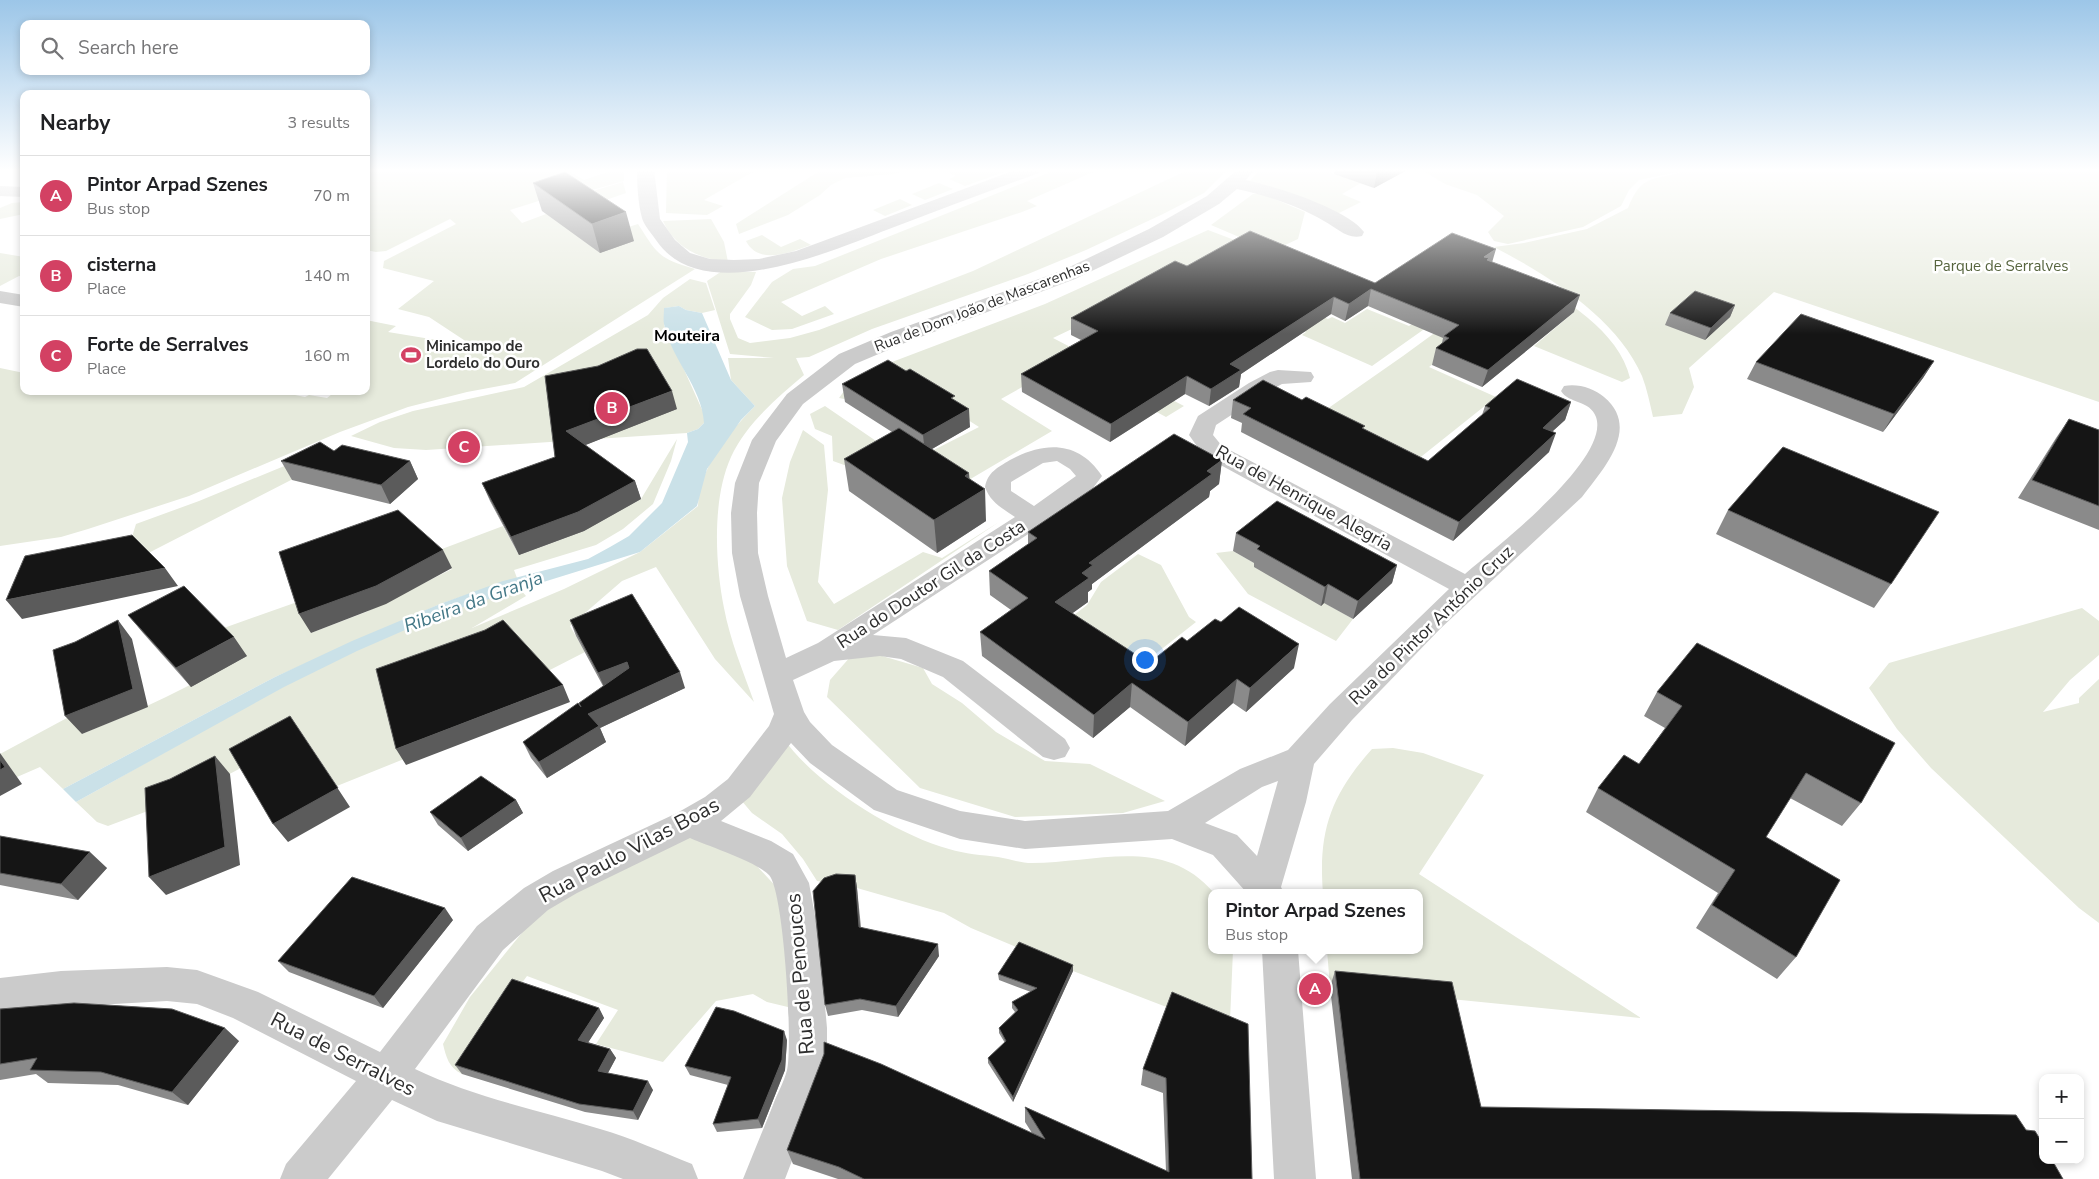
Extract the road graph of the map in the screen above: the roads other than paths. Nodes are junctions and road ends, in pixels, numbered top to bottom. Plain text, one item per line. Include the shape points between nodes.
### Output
1 (654, 224) edge
2 (885, 224) edge
3 (1172, 224) edge
4 (1344, 224) edge
5 (1355, 232) dead end
6 (0, 297) edge
7 (20, 300) edge
8 (1304, 377) dead end
9 (1572, 391) dead end
10 (1034, 517) dead end
11 (1467, 587) junction
12 (828, 651) junction
13 (776, 675) junction
14 (789, 714) junction
15 (1054, 748) dead end
16 (1299, 759) junction
17 (689, 823) junction
18 (1173, 825) junction
19 (1264, 889) edge
20 (1265, 889) edge
21 (1280, 954) edge
22 (0, 996) edge
23 (387, 1075) junction
24 (301, 1179) edge
25 (677, 1179) edge
26 (764, 1179) edge
27 (1296, 1179) edge

1 - 2 street via 668,244 683,257 708,265 734,266 759,265 802,255
3 - 13 street, Rua de Dom João de Mascarenhas via 1068,275 847,359 795,399 764,440 748,483 744,513 745,553
4 - 5 street
6 - 7 street
8 - 11 street, Rua de Henrique Alegria via 1278,377 1257,388 1206,421 1201,435 1213,451
9 - 11 street, Rua do Pintor António Cruz via 1594,399 1605,411 1610,429 1604,447 1573,491
10 - 12 street, Rua do Doutor Gil da Costa
11 - 16 street, Rua do Pintor António Cruz
12 - 13 street
12 - 15 street via 880,644 906,649 953,669
13 - 14 street, Rua de Dom João de Mascarenhas
14 - 17 street, Rua Paulo Vilas Boas via 782,732 739,788
14 - 18 street, Rua de Dom João de Mascarenhas via 799,731 821,754 886,800 960,825 1025,835
16 - 18 street via 1251,778
16 - 20 street
17 - 23 street, Rua Paulo Vilas Boas via 536,899 490,938
17 - 26 street, Rua de Penoucos via 759,851 780,864 792,883 804,973 808,1069
18 - 19 street via 1224,845
21 - 27 street
22 - 23 street, Rua de Serralves via 61,989 168,984 197,987 245,1005
23 - 24 street, Rua Paulo Vilas Boas
23 - 25 street, Rua de Serralves via 437,1101 602,1150

